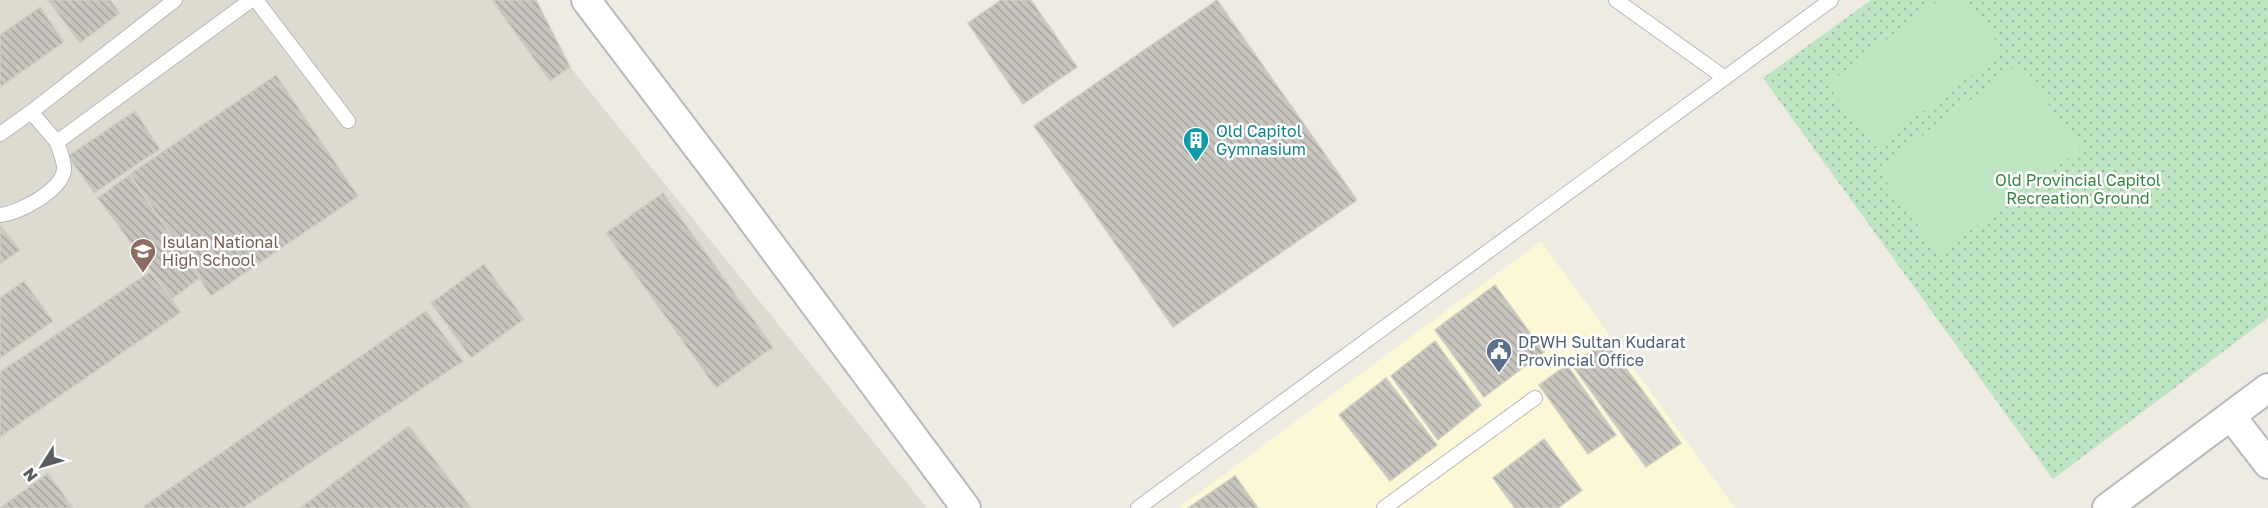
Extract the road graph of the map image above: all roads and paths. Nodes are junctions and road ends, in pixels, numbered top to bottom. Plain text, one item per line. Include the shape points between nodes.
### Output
1 (175, 0) edge
2 (251, 0) edge
3 (256, 0) edge
4 (586, 0) edge
5 (1616, 0) edge
6 (1831, 0) edge
7 (1725, 78) junction
8 (31, 112) junction
9 (348, 122) dead end
10 (0, 134) edge
11 (57, 142) junction
12 (0, 215) edge
13 (2268, 388) edge
14 (1535, 398) dead end
15 (2231, 416) junction
16 (2268, 464) edge
17 (966, 508) edge
18 (1138, 508) edge
19 (1384, 508) edge
20 (2107, 508) edge

1 - 8 lane
2 - 11 lane
3 - 9 lane
4 - 17 street
5 - 7 lane
6 - 7 lane
7 - 18 lane
8 - 10 lane
8 - 11 lane
11 - 12 lane via 64,168 53,189 13,213
13 - 15 street
14 - 19 lane
15 - 16 street
15 - 20 street

